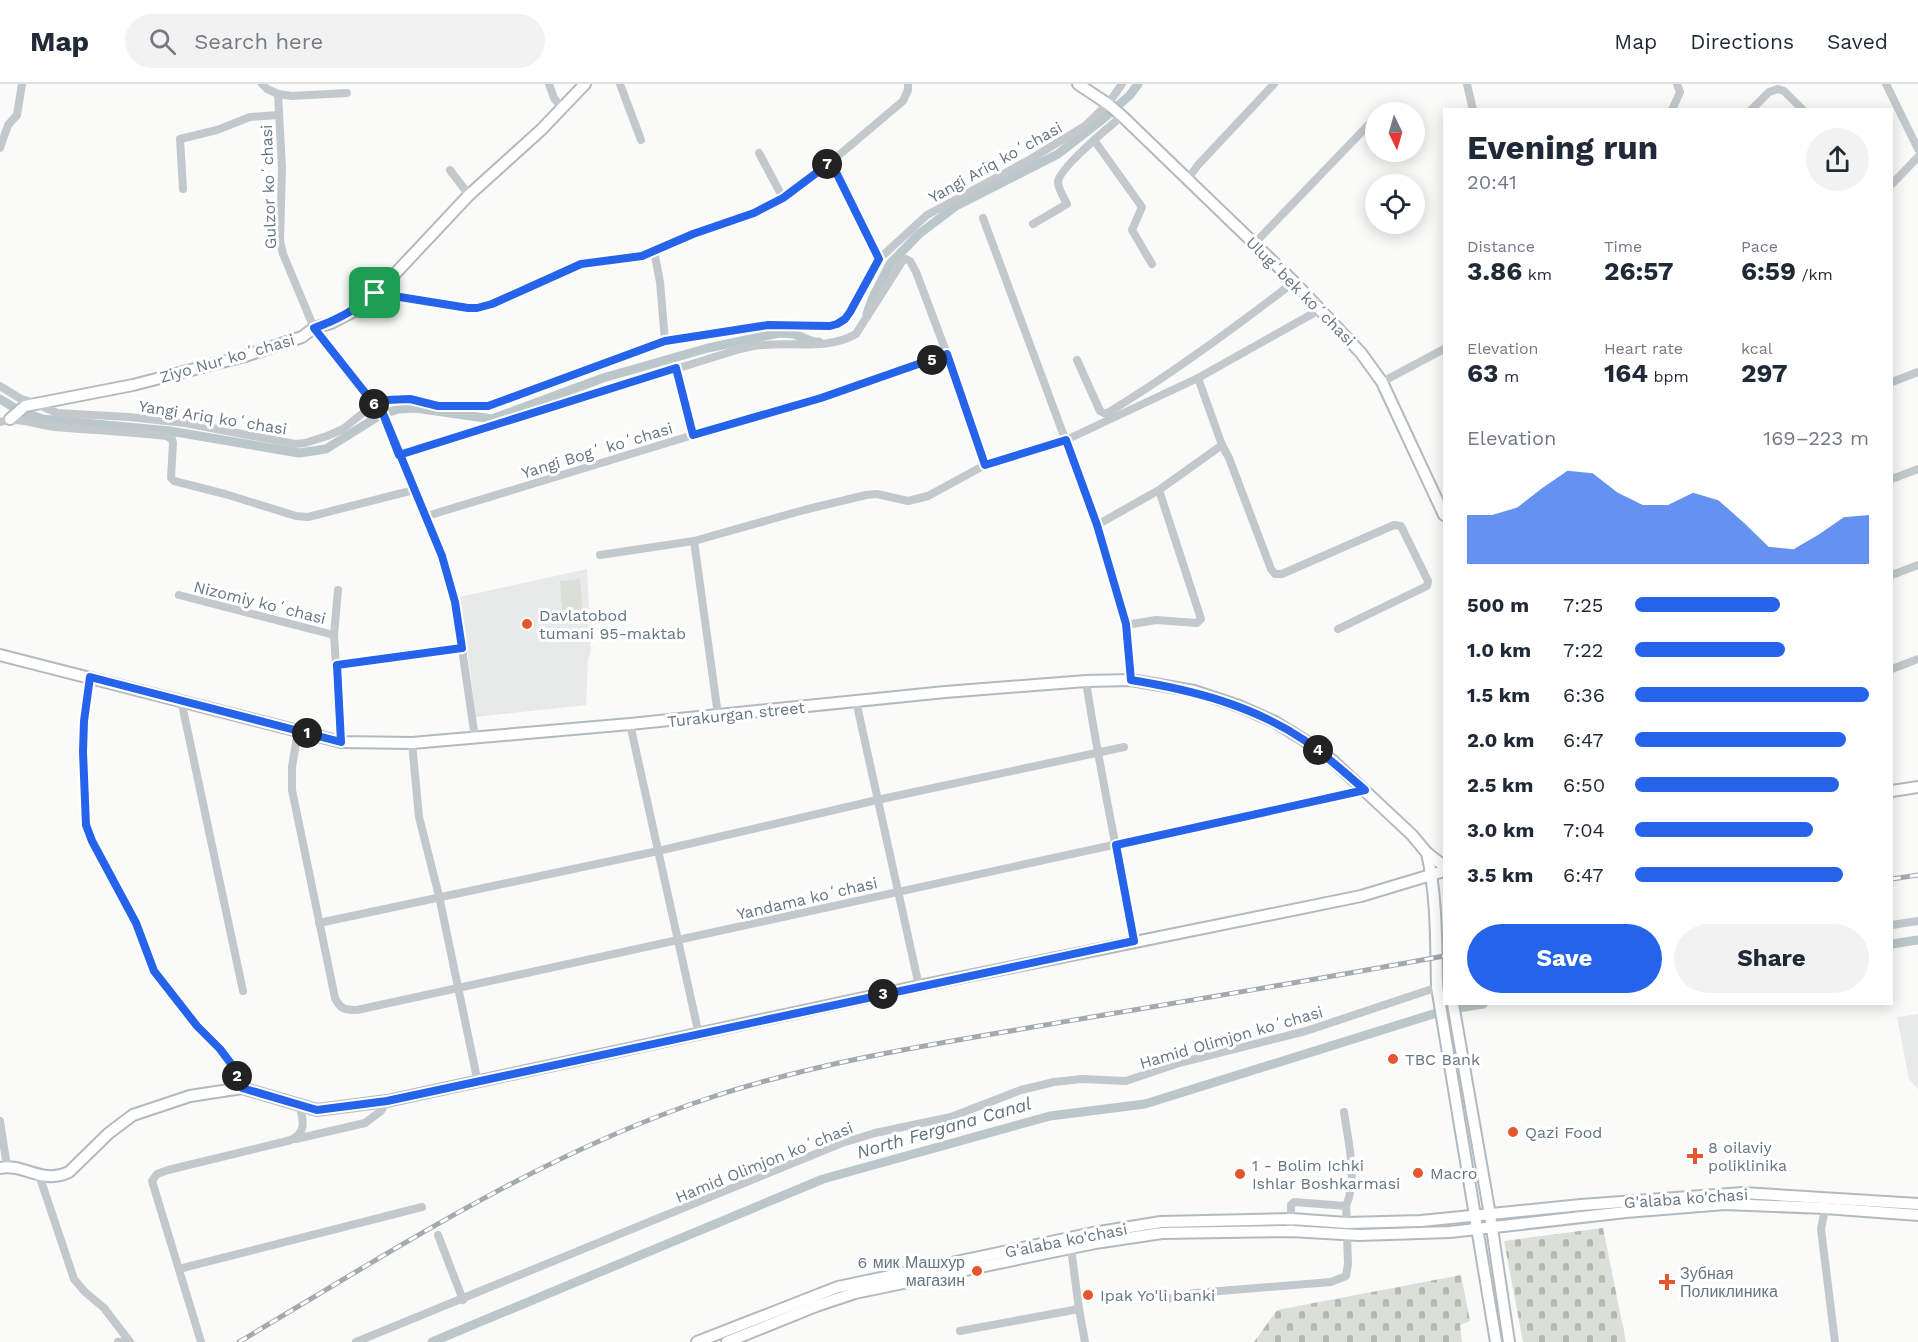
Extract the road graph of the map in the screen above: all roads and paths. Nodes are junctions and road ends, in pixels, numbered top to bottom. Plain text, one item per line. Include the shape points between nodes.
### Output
1 (22, 84) edge
2 (262, 84) edge
3 (549, 84) edge
4 (585, 84) edge
5 (620, 84) edge
6 (908, 84) edge
7 (1078, 84) edge
8 (1122, 84) edge
9 (1274, 84) edge
10 (1467, 84) edge
11 (1677, 84) edge
12 (1886, 84) edge
13 (347, 93) dead end
14 (278, 94) junction
15 (1108, 104) junction
16 (562, 108) junction
17 (1473, 108) edge
18 (1673, 108) edge
19 (1753, 108) edge
20 (1801, 108) edge
21 (279, 115) junction
22 (1122, 116) junction
23 (1365, 128) edge
24 (641, 140) dead end
25 (1094, 140) junction
26 (0, 148) edge
27 (1918, 149) edge
28 (759, 153) dead end
29 (1918, 157) edge
30 (831, 162) junction
31 (450, 170) dead end
32 (1187, 180) junction
33 (1893, 183) edge
34 (183, 189) dead end
35 (469, 195) junction
36 (783, 198) junction
37 (983, 218) dead end
38 (1033, 224) dead end
39 (1254, 244) junction
40 (654, 251) junction
41 (879, 259) junction
42 (1152, 264) dead end
43 (1294, 282) junction
44 (375, 293) junction
45 (1321, 309) junction
46 (314, 328) junction
47 (665, 341) junction
48 (1443, 350) edge
49 (947, 354) junction
50 (1077, 360) dead end
51 (676, 368) junction
52 (1918, 372) edge
53 (1198, 378) junction
54 (1382, 382) junction
55 (1893, 382) edge
56 (0, 386) edge
57 (30, 404) junction
58 (377, 405) junction
59 (5, 420) edge
60 (693, 435) junction
61 (1066, 440) junction
62 (1222, 445) junction
63 (399, 455) junction
64 (985, 465) junction
65 (1918, 469) edge
66 (1893, 479) edge
67 (414, 490) junction
68 (1159, 490) junction
69 (1443, 513) edge
70 (427, 516) junction
71 (1097, 525) junction
72 (694, 541) junction
73 (600, 555) dead end
74 (1918, 565) edge
75 (1893, 575) edge
76 (338, 590) dead end
77 (179, 595) dead end
78 (1126, 624) junction
79 (1338, 629) dead end
80 (334, 635) junction
81 (462, 648) junction
82 (0, 655) edge
83 (1918, 659) edge
84 (337, 665) junction
85 (1893, 669) edge
86 (90, 677) junction
87 (1131, 680) junction
88 (1086, 681) junction
89 (182, 700) junction
90 (856, 701) junction
91 (718, 715) junction
92 (630, 724) junction
93 (298, 731) junction
94 (475, 738) junction
95 (341, 742) junction
96 (412, 743) junction
97 (1124, 747) dead end
98 (1097, 754) junction
99 (1918, 787) edge
100 (1365, 790) junction
101 (1893, 792) edge
102 (877, 800) junction
103 (1116, 845) junction
104 (658, 851) junction
105 (1427, 853) junction
106 (1443, 868) edge
107 (1443, 869) edge
108 (1432, 874) junction
109 (897, 892) junction
110 (438, 896) junction
111 (1918, 921) edge
112 (319, 923) junction
113 (1893, 925) edge
114 (677, 941) junction
115 (1134, 941) junction
116 (918, 986) junction
117 (1441, 986) edge
118 (458, 988) junction
119 (243, 991) dead end
120 (1453, 1005) edge
121 (699, 1035) junction
122 (478, 1083) junction
123 (242, 1088) junction
124 (387, 1101) junction
125 (300, 1106) junction
126 (1344, 1113) dead end
127 (0, 1121) edge
128 (291, 1140) junction
129 (4, 1167) edge
130 (39, 1176) junction
131 (1826, 1203) junction
132 (1918, 1204) edge
133 (1346, 1206) junction
134 (422, 1207) dead end
135 (1490, 1215) junction
136 (1918, 1215) edge
137 (1476, 1216) junction
138 (1291, 1225) junction
139 (1492, 1228) junction
140 (1347, 1229) junction
141 (1478, 1230) junction
142 (438, 1235) dead end
143 (1071, 1248) junction
144 (179, 1269) junction
145 (1167, 1299) dead end
146 (463, 1300) junction
147 (1079, 1309) junction
148 (772, 1318) junction
149 (960, 1331) dead end
150 (129, 1341) edge
151 (118, 1342) edge
152 (201, 1342) edge
153 (356, 1342) edge
154 (697, 1342) edge
155 (727, 1342) edge
156 (1085, 1342) edge
157 (1496, 1342) edge
158 (1509, 1342) edge
159 (1834, 1342) edge

1 - 26 street via 17,115 8,124
2 - 14 street
3 - 16 street
4 - 16 main road, Ziyo Nur koʻchasi
5 - 24 street
6 - 30 street via 903,100
7 - 15 main road, Ulugʻbek koʻchasi
8 - 15 street, Yangi Ariq koʻchasi
9 - 32 street
10 - 17 street
11 - 18 street via 1680,92
12 - 27 street
13 - 14 street
14 - 21 street, Gulzor koʻchasi
15 - 22 main road, Ulugʻbek koʻchasi
15 - 41 street, Yangi Ariq koʻchasi via 1085,126 927,215
16 - 35 main road, Ziyo Nur koʻchasi
19 - 20 street via 1769,92 1778,89
21 - 34 street via 250,117 180,139
21 - 46 street, Gulzor koʻchasi via 281,249
22 - 25 street
22 - 32 main road, Ulugʻbek koʻchasi
23 - 39 street
25 - 38 street via 1059,177 1067,204
25 - 42 street via 1142,207 1132,231
28 - 36 street
29 - 33 street
30 - 36 street
30 - 41 street
31 - 35 street
32 - 39 main road, Ulugʻbek koʻchasi
35 - 44 main road, Ziyo Nur koʻchasi
36 - 40 street
37 - 61 street
39 - 43 main road, Ulugʻbek koʻchasi
40 - 44 street via 631,259 581,264 477,308
40 - 47 street
41 - 47 street, Yangi Ariq koʻchasi via 850,312 837,324 768,325
43 - 45 main road, Ulugʻbek koʻchasi
43 - 50 street via 1178,368 1106,414 1100,411
44 - 46 main road, Ziyo Nur koʻchasi via 354,311
45 - 53 street
45 - 54 main road, Ulugʻbek koʻchasi
46 - 57 main road, Ziyo Nur koʻchasi via 302,337 245,356 134,385
46 - 58 street, Gulzor koʻchasi
47 - 58 street, Yangi Ariq koʻchasi via 488,406 438,406 410,399 387,400
48 - 54 street
49 - 51 street via 916,272 906,259 856,334 845,340 764,345
49 - 60 street, Yangi Bogʻ koʻchasi via 821,398
49 - 64 street
51 - 60 street
51 - 63 street
52 - 55 street
53 - 61 street
53 - 62 street
54 - 69 main road, Ulugʻbek koʻchasi
56 - 57 street, Yangi Ariq koʻchasi
57 - 58 street, Yangi Ariq koʻchasi via 57,413 185,423 295,444 343,429
57 - 59 main road
58 - 63 street, Gulzor koʻchasi
59 - 67 street via 166,436 173,443 174,481 296,516 320,514
60 - 70 street, Yangi Bogʻ koʻchasi
61 - 64 street
61 - 71 street
62 - 68 street
62 - 79 street via 1275,574 1394,525 1401,526 1407,535 1427,586
63 - 67 street
64 - 72 street via 928,496 908,501 866,495
65 - 66 street
67 - 70 street
68 - 71 street
68 - 78 street via 1201,619
70 - 81 street via 455,602
71 - 78 street
72 - 73 street
72 - 91 street
74 - 75 street
76 - 80 street, Nizomiy koʻchasi
77 - 80 street, Nizomiy koʻchasi
78 - 87 street
80 - 84 street, Nizomiy koʻchasi
81 - 84 street
81 - 94 street
82 - 86 main road, Turakurgan street
83 - 85 street
84 - 95 street, Nizomiy koʻchasi
86 - 89 main road, Turakurgan street
86 - 123 street via 83,752 86,825 136,923 154,971 226,1057
87 - 88 main road, Turakurgan street
87 - 100 main road, Turakurgan street via 1194,691 1275,722 1333,761
88 - 90 main road, Turakurgan street
88 - 98 street
89 - 93 main road, Turakurgan street
89 - 119 street
90 - 91 main road, Turakurgan street
90 - 102 street
91 - 92 main road, Turakurgan street
92 - 94 main road, Turakurgan street
92 - 104 street
93 - 95 main road, Turakurgan street
93 - 112 street, Yandama koʻchasi via 292,790
94 - 96 main road, Turakurgan street
95 - 96 main road, Turakurgan street
96 - 110 street via 419,817
97 - 98 street
98 - 102 street
98 - 103 street
99 - 101 main road
100 - 103 street, Yandama koʻchasi
100 - 105 main road, Turakurgan street
102 - 104 street
102 - 109 street
103 - 109 street, Yandama koʻchasi
103 - 115 street
104 - 110 street
104 - 114 street
105 - 106 main road, Turakurgan street
105 - 108 main road, Turakurgan street
107 - 108 main road, Turakurgan street
108 - 115 main road via 1361,896
108 - 117 main road
109 - 114 street, Yandama koʻchasi
109 - 116 street
110 - 112 street
110 - 118 street
111 - 113 street
112 - 118 street, Yandama koʻchasi via 335,998 346,1010
114 - 118 street, Yandama koʻchasi
114 - 121 street
115 - 116 main road
116 - 121 main road
117 - 137 main road via 1443,1028
117 - 146 street, Hamid Olimjon koʻchasi via 1306,1031 1179,1063 1126,1081 1054,1082 1022,1090 951,1118 842,1143
118 - 122 street
120 - 135 main road
121 - 122 main road
122 - 124 main road
123 - 125 main road
123 - 130 main road via 190,1096 133,1115 69,1172
124 - 125 main road via 317,1110
124 - 128 street via 381,1111 364,1123
125 - 128 street via 303,1130
126 - 133 street via 1352,1178
127 - 129 street
128 - 144 street via 168,1170 154,1177 152,1185
129 - 130 main road
130 - 150 street via 74,1279 110,1315
131 - 132 main road, G'alaba ko'chasi
131 - 135 main road, G'alaba ko'chasi via 1721,1194
131 - 136 main road, G'alaba ko'chasi
131 - 139 main road, G'alaba ko'chasi via 1725,1204
131 - 159 street via 1821,1229
133 - 138 street via 1294,1202
133 - 140 street
134 - 144 street
135 - 137 main road, G'alaba ko'chasi
135 - 139 main road
137 - 140 main road, G'alaba ko'chasi
137 - 141 main road
138 - 140 main road, G'alaba ko'chasi
138 - 143 main road, G'alaba ko'chasi via 1179,1232
138 - 148 main road, G'alaba ko'chasi via 1179,1220 1093,1233 838,1287
139 - 141 main road, G'alaba ko'chasi
139 - 158 main road
140 - 141 main road, G'alaba ko'chasi
140 - 145 street via 1348,1264 1346,1276 1339,1279
141 - 157 main road
142 - 146 street
143 - 147 street
143 - 148 main road, G'alaba ko'chasi via 855,1293
144 - 152 street
146 - 153 street, Hamid Olimjon koʻchasi
147 - 149 street
147 - 156 street
148 - 154 main road, G'alaba ko'chasi
148 - 155 main road, G'alaba ko'chasi
150 - 151 street

